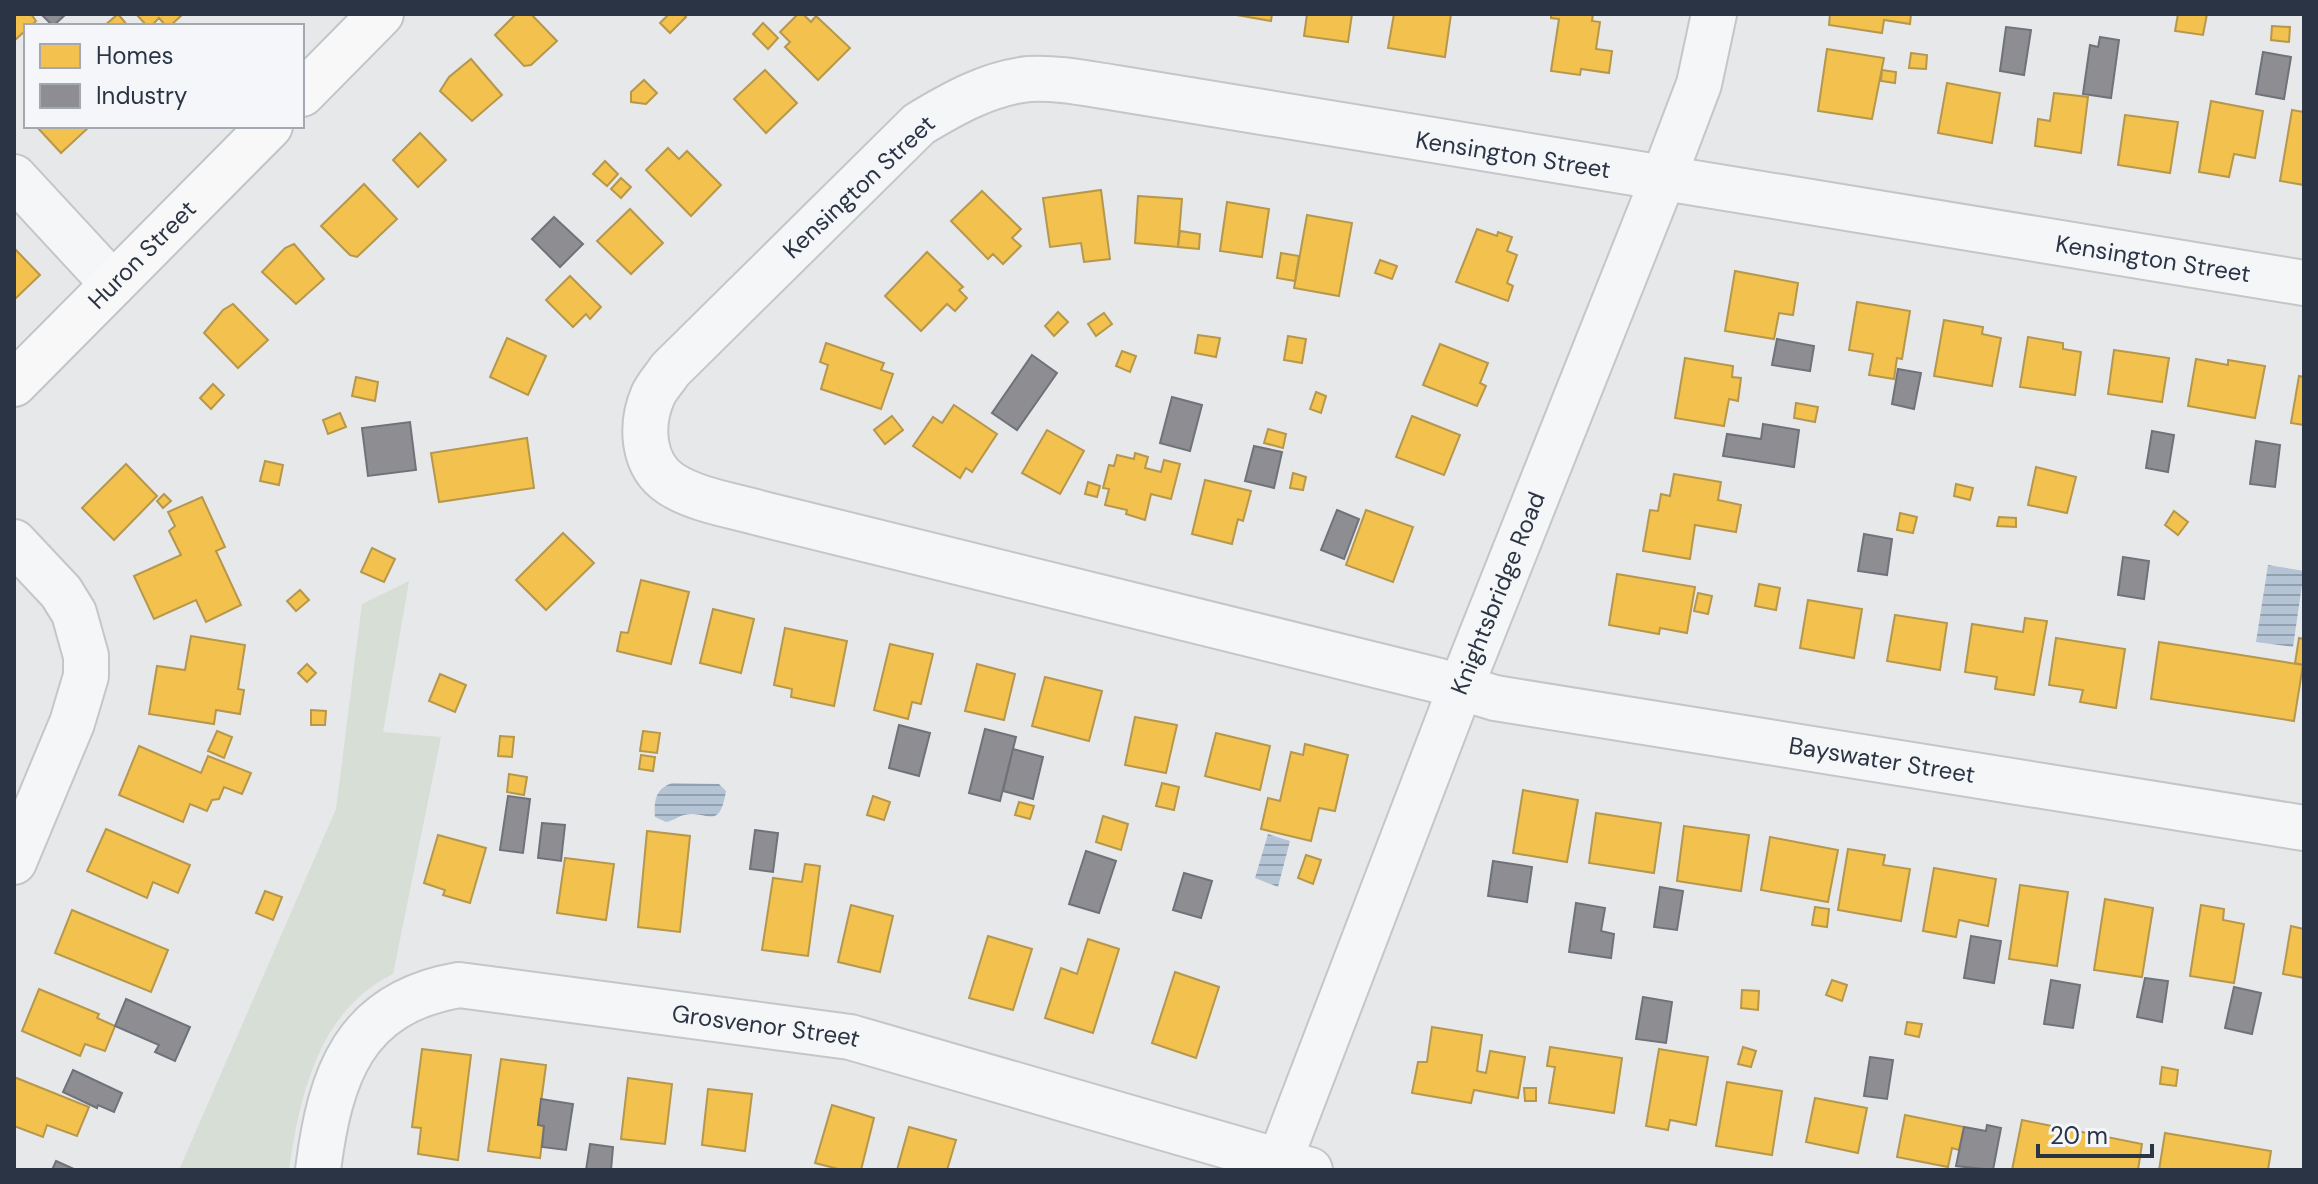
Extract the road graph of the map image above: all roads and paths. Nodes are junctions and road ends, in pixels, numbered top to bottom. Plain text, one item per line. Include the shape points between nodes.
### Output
1 (381, 14) edge
2 (1714, 14) edge
3 (304, 92) edge
4 (268, 128) edge
5 (14, 177) edge
6 (1663, 179) junction
7 (2304, 283) edge
8 (113, 284) junction
9 (14, 384) edge
10 (14, 542) edge
11 (1460, 689) junction
12 (2304, 828) edge
13 (14, 862) edge
14 (1288, 1167) edge
15 (318, 1170) edge

1 - 3 main road
2 - 6 street, Knightsbridge Road via 1699,84
4 - 8 main road, Huron Street
5 - 8 street
6 - 7 street, Kensington Street
6 - 11 street, Knightsbridge Road
6 - 11 street, Kensington Street via 1104,87 1032,79 1009,82 952,104 919,124 736,303 653,393 645,442 654,467 690,493
8 - 9 main road, Huron Street
10 - 13 street via 74,613 86,676
11 - 12 street, Bayswater Street
11 - 14 street, Knightsbridge Road
14 - 15 street, Grosvenor Street via 850,1037 459,985 405,1002 352,1049 324,1122

